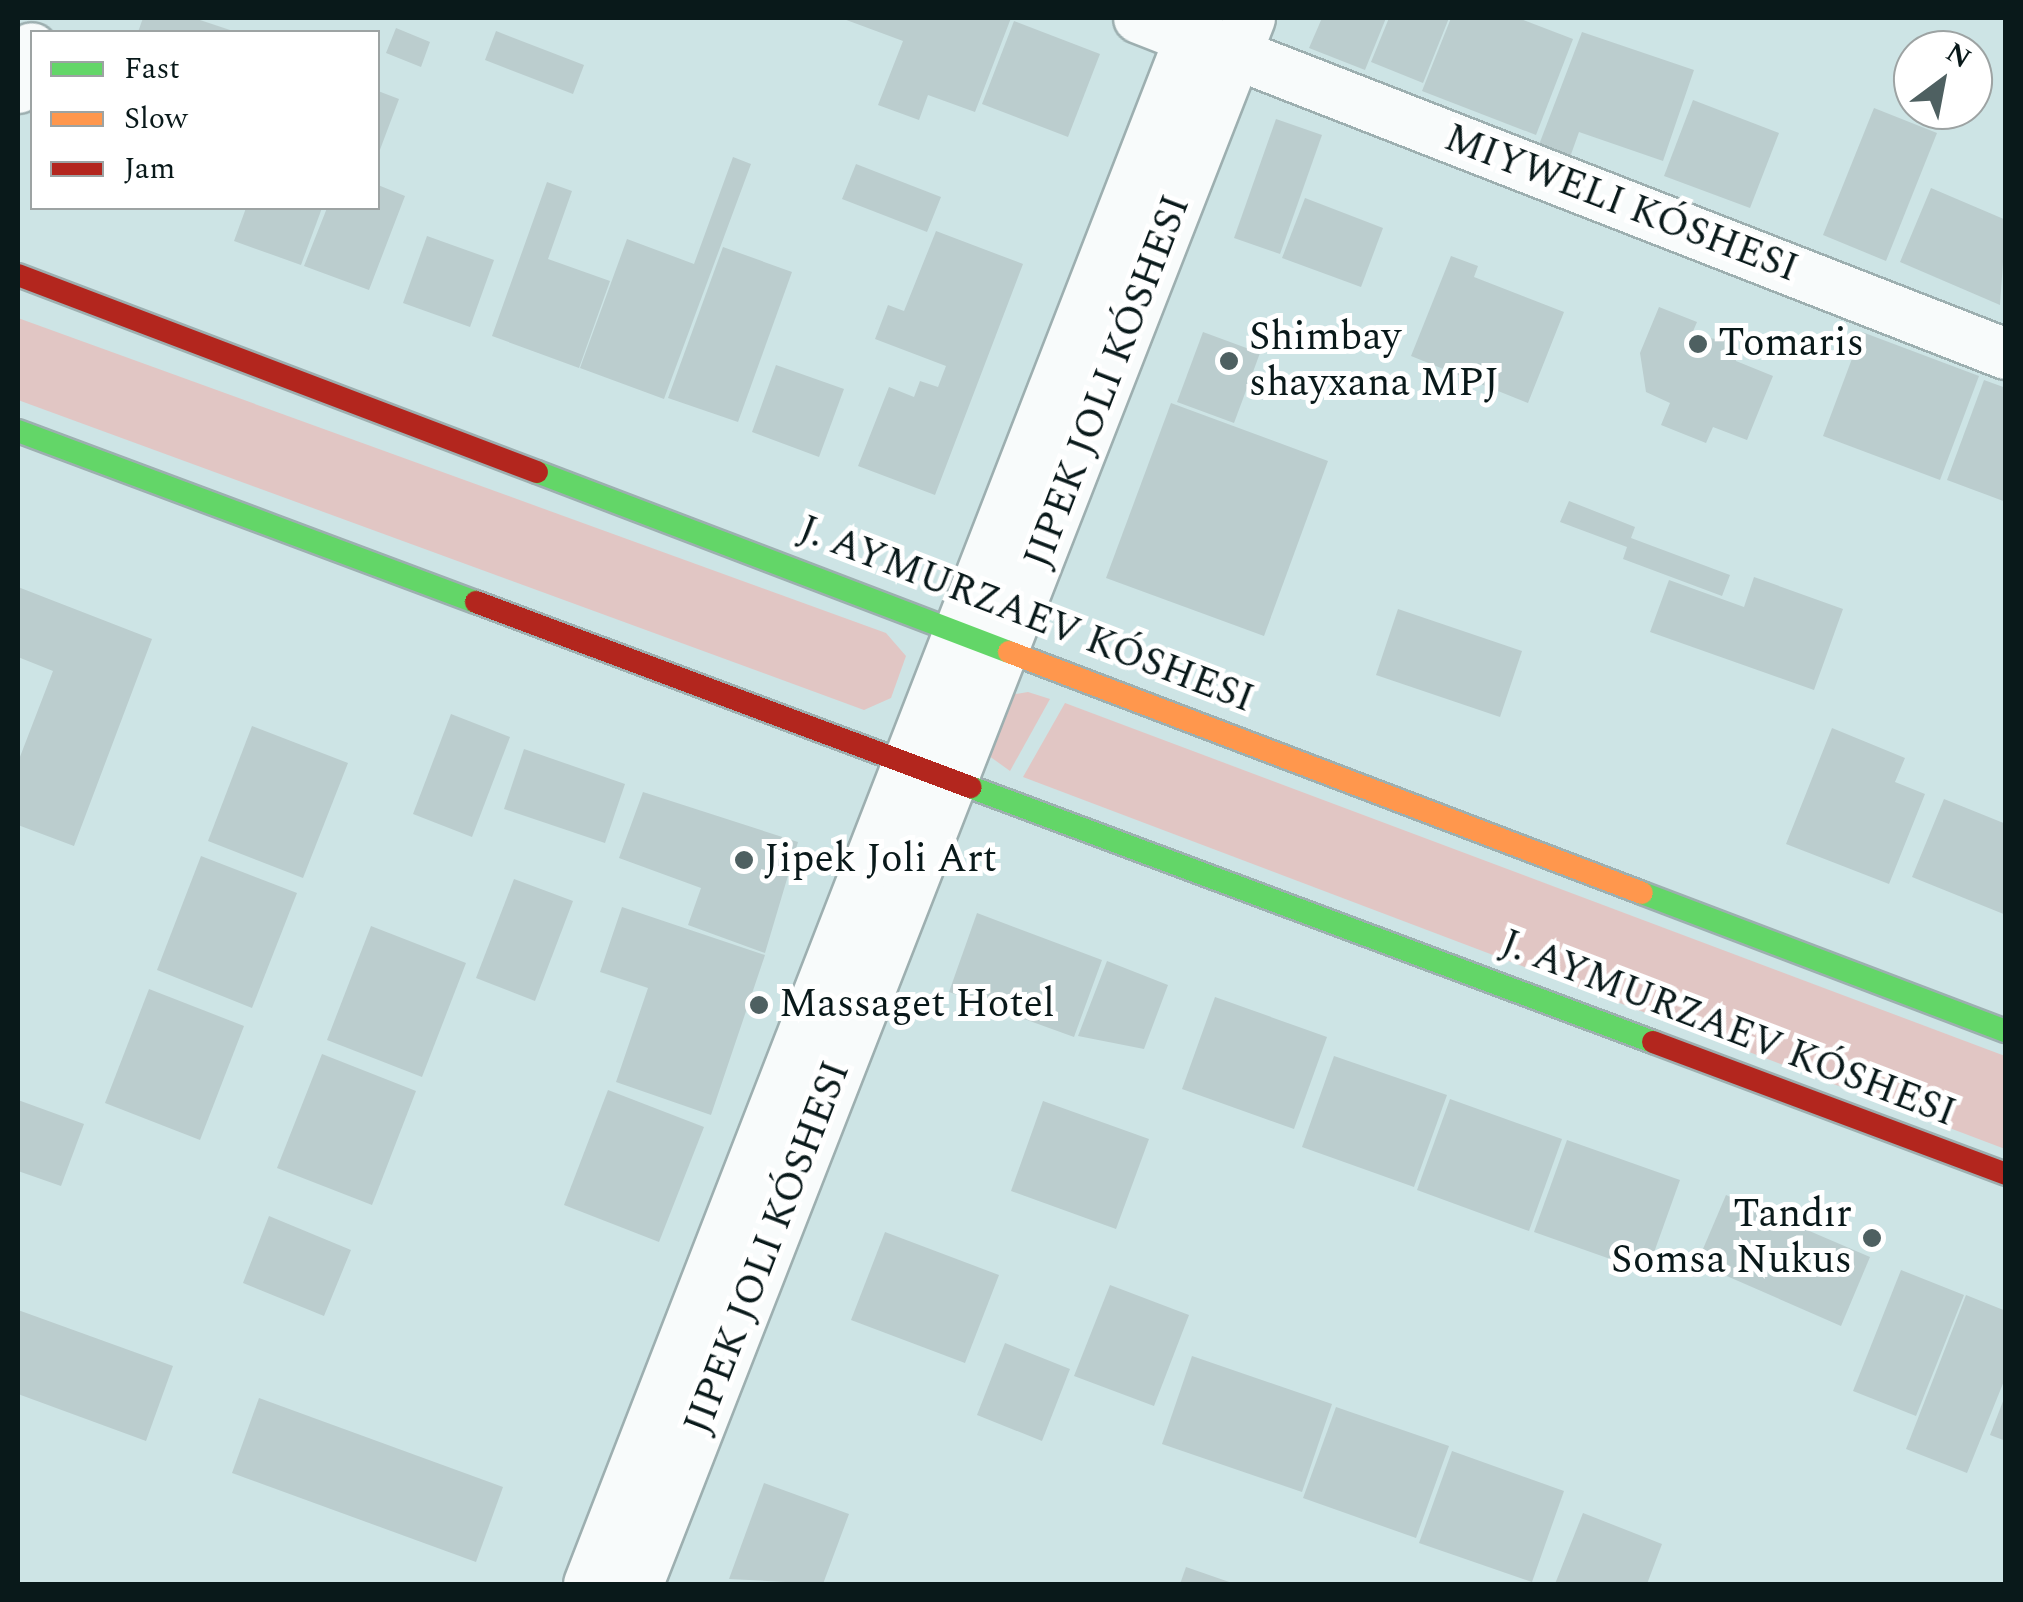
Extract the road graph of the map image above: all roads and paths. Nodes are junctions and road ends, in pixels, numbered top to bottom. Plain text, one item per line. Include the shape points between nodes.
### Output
1 (1138, 18) edge
2 (1218, 32) edge
3 (30, 54) edge
4 (18, 88) edge
5 (18, 275) edge
6 (2006, 354) edge
7 (18, 431) edge
8 (984, 638) junction
9 (928, 768) junction
10 (2006, 1031) edge
11 (2006, 1174) edge
12 (588, 1584) edge
13 (638, 1584) edge

1 - 2 street, MIYWELI KÓSHESI
2 - 6 street, MIYWELI KÓSHESI
2 - 8 street
3 - 4 street
5 - 8 street, J. AYMURZAEV KÓSHESI
7 - 9 street, J. AYMURZAEV KÓSHESI
8 - 9 street
8 - 10 street, J. AYMURZAEV KÓSHESI
9 - 11 street, J. AYMURZAEV KÓSHESI
9 - 12 street
9 - 13 street

